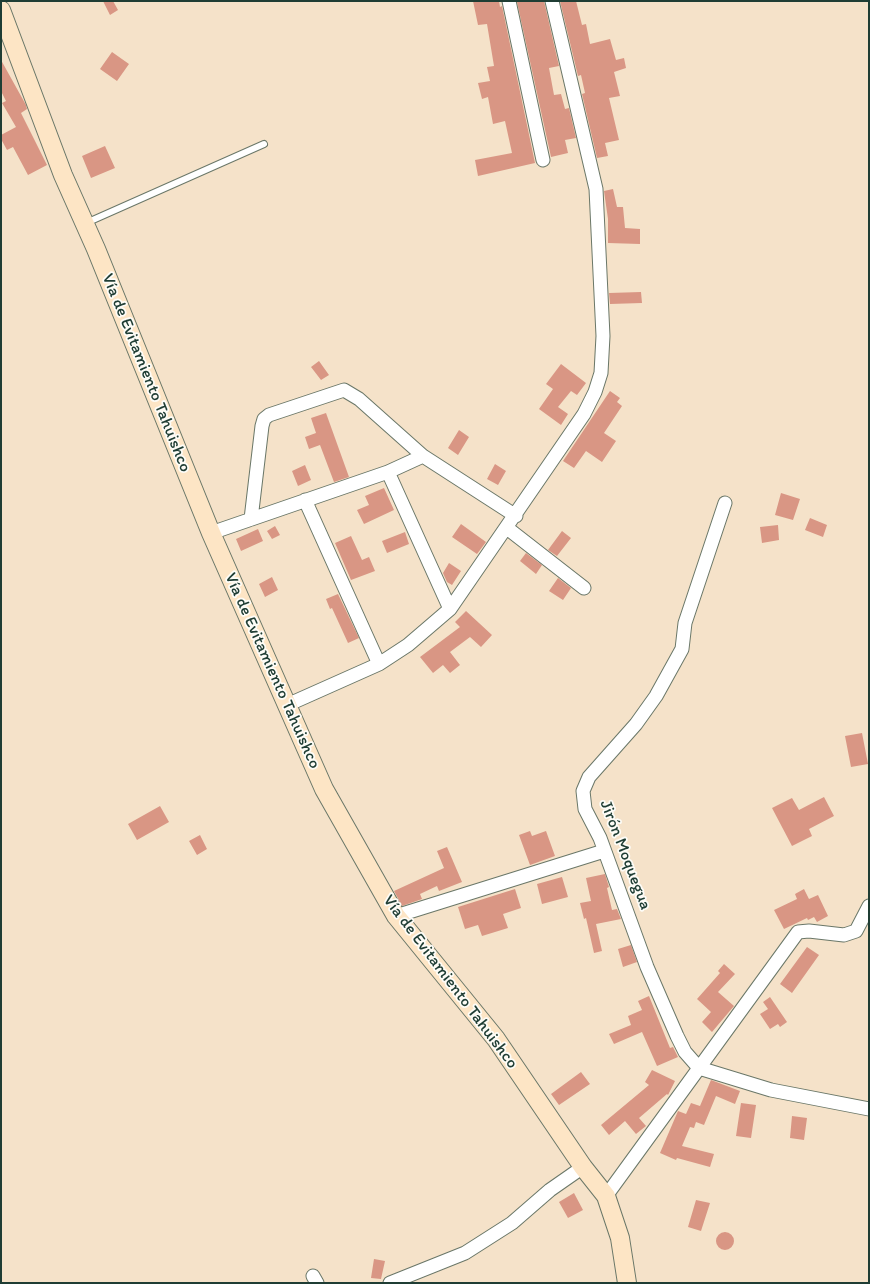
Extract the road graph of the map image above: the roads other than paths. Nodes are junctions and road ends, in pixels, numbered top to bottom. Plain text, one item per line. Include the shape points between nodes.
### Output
1 (509, 1) edge
2 (552, 1) edge
3 (1, 10) edge
4 (264, 144) dead end
5 (543, 160) dead end
6 (85, 224) junction
7 (423, 456) junction
8 (388, 472) junction
9 (304, 500) junction
10 (725, 503) dead end
11 (516, 516) junction
12 (251, 519) junction
13 (507, 528) junction
14 (211, 533) junction
15 (584, 588) dead end
16 (450, 609) junction
17 (379, 664) junction
18 (287, 705) junction
19 (604, 851) junction
20 (869, 906) edge
21 (396, 916) junction
22 (699, 1068) junction
23 (869, 1109) edge
24 (583, 1167) junction
25 (606, 1196) junction
26 (390, 1283) edge
27 (627, 1283) edge

1 - 5 street
2 - 11 street via 596,189 603,336 601,373 584,414
3 - 6 main road, Vía de Evitamiento Tahuishco via 63,175
4 - 6 lane
6 - 14 main road, Vía de Evitamiento Tahuishco
7 - 8 street
7 - 11 street
7 - 12 street via 359,398 344,390 269,415 264,419 262,426
8 - 9 street
8 - 16 street
9 - 12 street
9 - 17 street
10 - 19 street, Jirón Moquegua via 685,622 682,648 656,696 636,724 588,778 584,791 585,809
11 - 13 street
12 - 14 street
13 - 15 street
13 - 16 street
14 - 18 main road, Vía de Evitamiento Tahuishco
16 - 17 street via 408,645
17 - 18 street
18 - 21 main road, Vía de Evitamiento Tahuishco via 324,789
19 - 21 street
19 - 22 street, Jirón Moquegua via 647,967 677,1036 685,1052
20 - 22 street via 856,931 844,935 809,930 798,932
21 - 24 main road, Vía de Evitamiento Tahuishco via 496,1039
22 - 23 street via 771,1090
22 - 25 street
24 - 25 main road, Vía de Evitamiento Tahuishco
24 - 26 street via 550,1190 512,1223 465,1253
25 - 27 main road, Vía de Evitamiento Tahuishco via 620,1238

